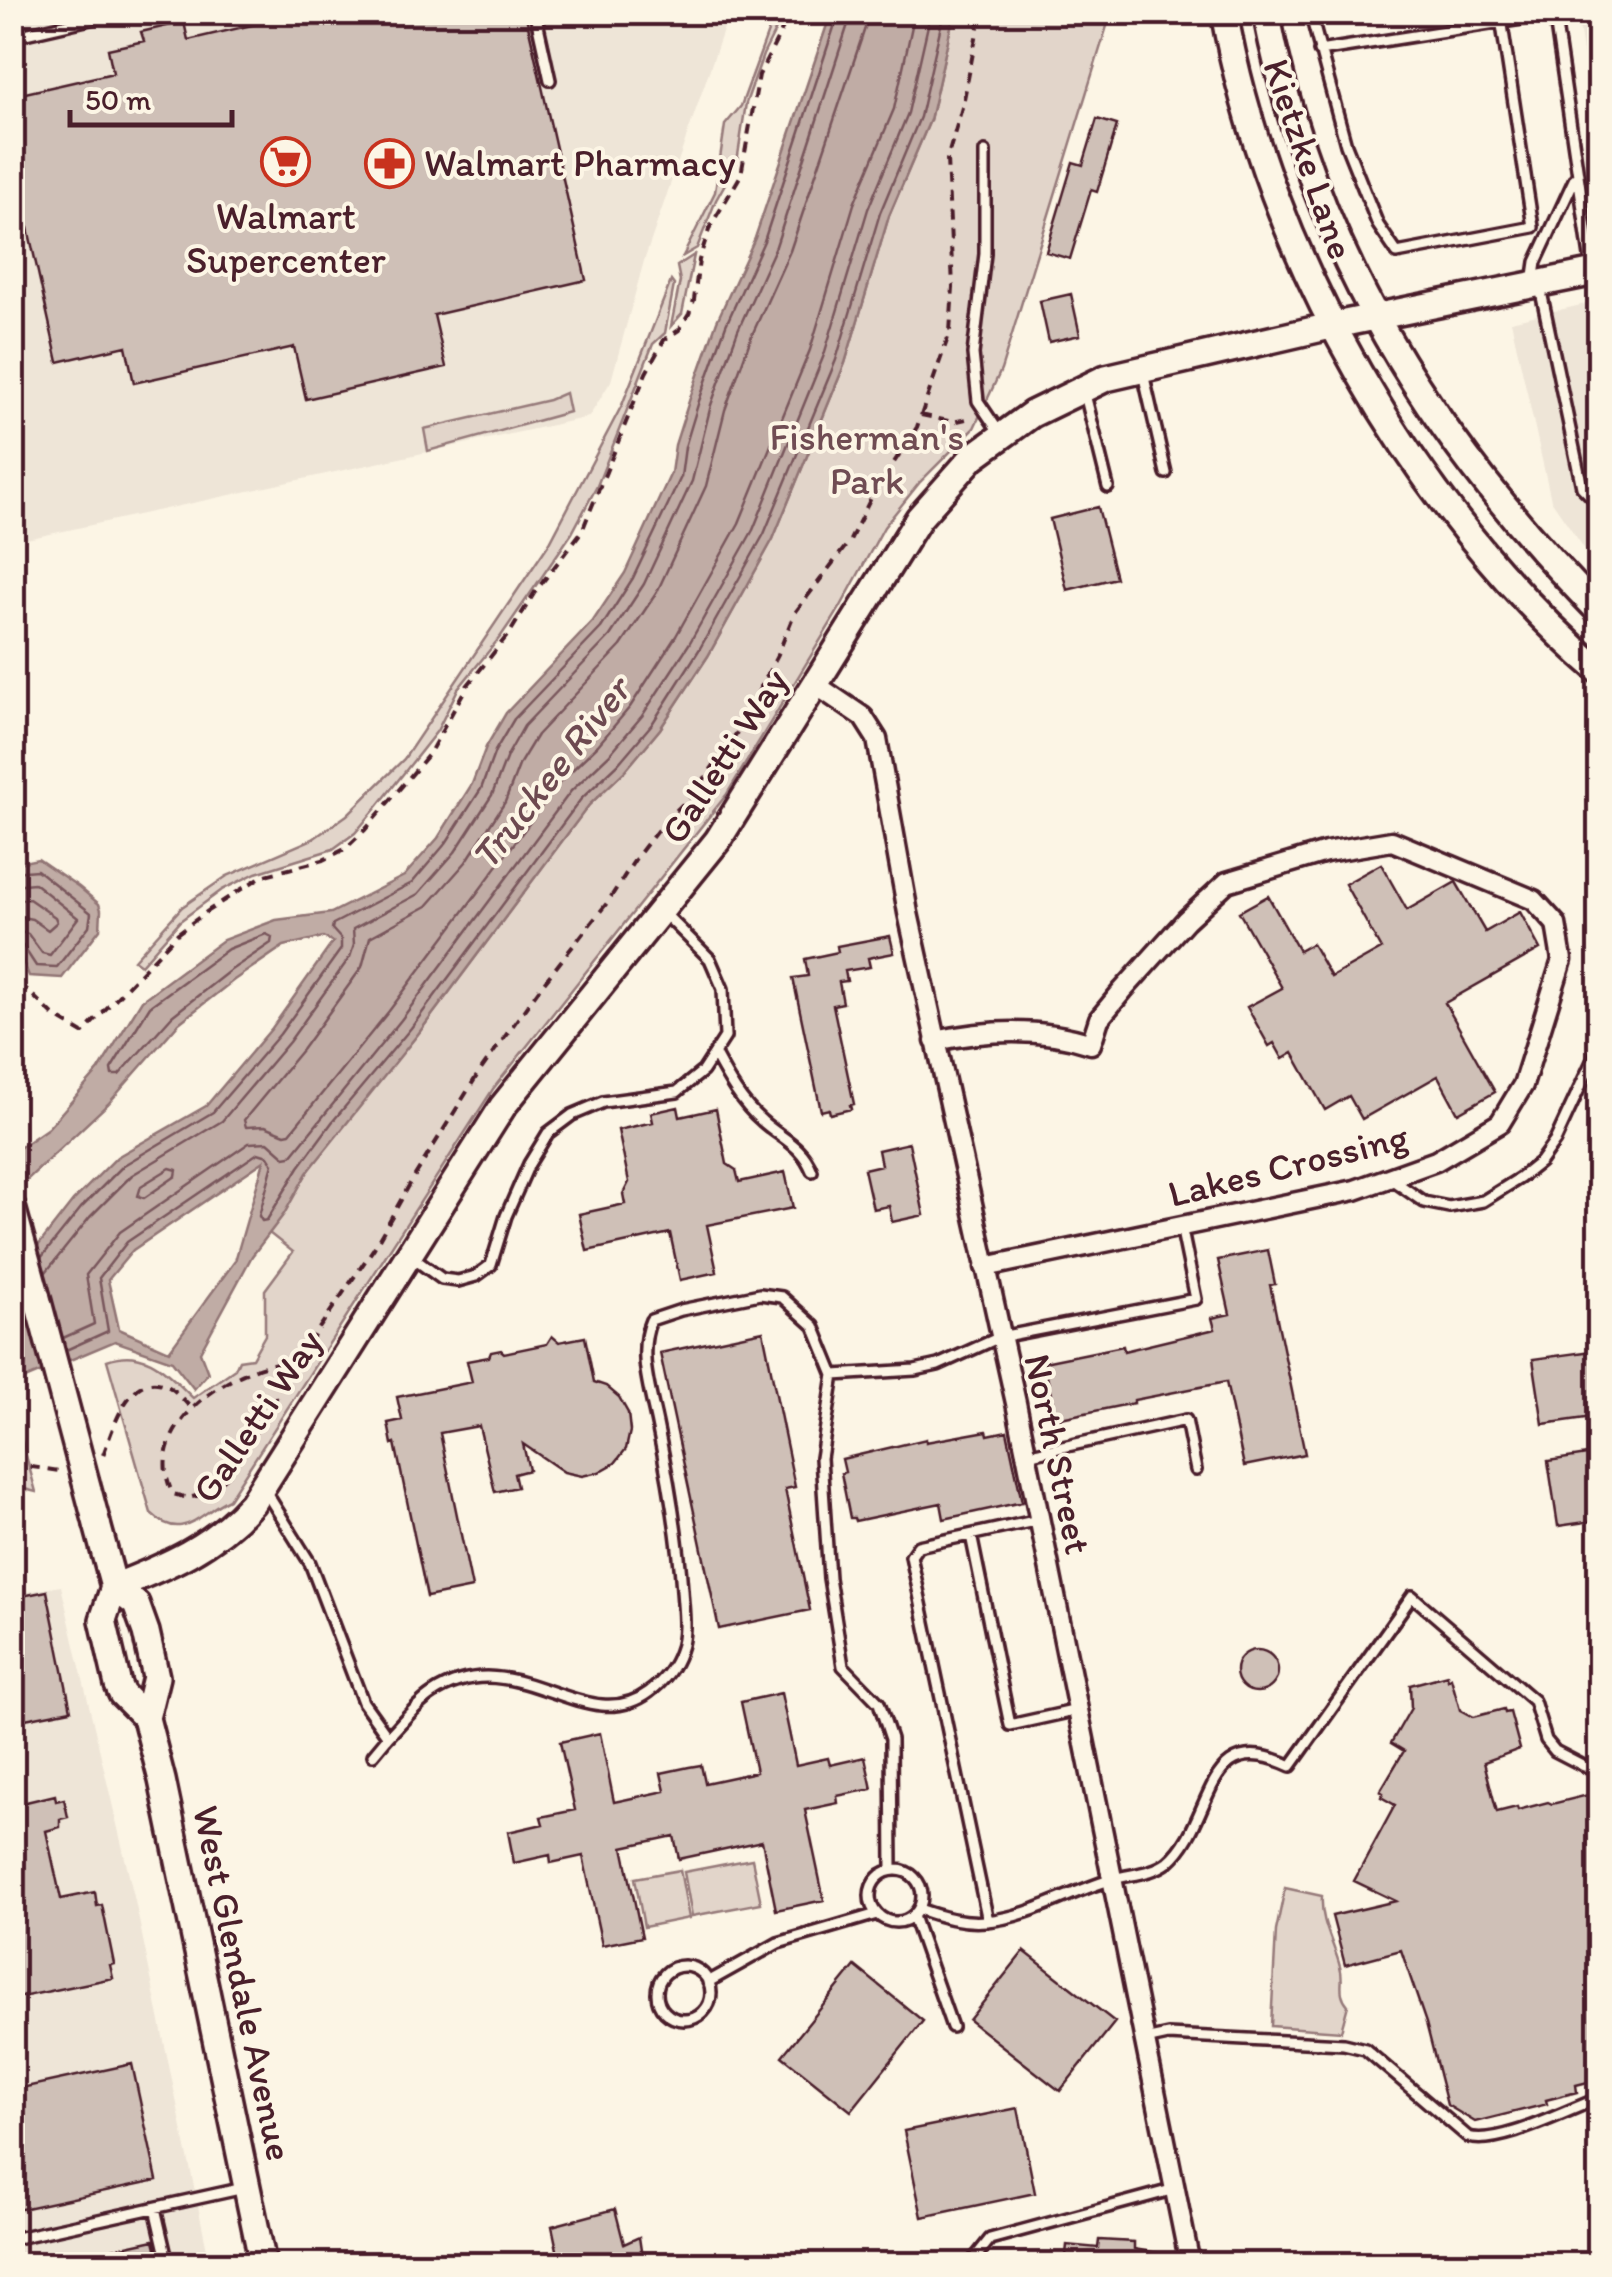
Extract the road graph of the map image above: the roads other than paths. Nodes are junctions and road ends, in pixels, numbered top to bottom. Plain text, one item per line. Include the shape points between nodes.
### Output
1 (121, 12) edge
2 (535, 12) edge
3 (1224, 12) edge
4 (1266, 12) edge
5 (1310, 12) edge
6 (1553, 14) edge
7 (1500, 17) edge
8 (12, 37) edge
9 (1320, 51) junction
10 (550, 80) dead end
11 (986, 152) dead end
12 (1576, 176) junction
13 (1596, 272) edge
14 (1536, 285) junction
15 (1374, 318) junction
16 (1335, 325) junction
17 (1142, 368) junction
18 (1083, 388) junction
19 (994, 425) junction
20 (1166, 472) dead end
21 (1108, 487) dead end
22 (1600, 504) edge
23 (1600, 612) edge
24 (1600, 671) edge
25 (816, 685) junction
26 (661, 910) junction
27 (935, 1040) junction
28 (1600, 1044) edge
29 (715, 1054) junction
30 (812, 1171) dead end
31 (1389, 1178) junction
32 (12, 1207) edge
33 (1180, 1226) junction
34 (408, 1254) junction
35 (985, 1267) junction
36 (1000, 1337) junction
37 (834, 1375) junction
38 (1026, 1455) junction
39 (1196, 1470) dead end
40 (262, 1487) junction
41 (1039, 1520) junction
42 (970, 1535) junction
43 (114, 1587) junction
44 (1078, 1710) junction
45 (146, 1718) junction
46 (388, 1737) junction
47 (373, 1755) dead end
48 (1600, 1768) edge
49 (892, 1870) junction
50 (1112, 1879) junction
51 (916, 1913) junction
52 (876, 1914) junction
53 (988, 1921) junction
54 (708, 1982) junction
55 (952, 2027) dead end
56 (1145, 2040) junction
57 (1600, 2098) edge
58 (247, 2188) junction
59 (1175, 2189) junction
60 (155, 2208) junction
61 (12, 2239) edge
62 (168, 2264) edge
63 (263, 2264) edge
64 (970, 2264) edge
65 (1190, 2264) edge

1 - 8 lane
2 - 10 lane
3 - 16 main road, Kietzke Lane via 1258,148
4 - 15 main road, Kietzke Lane via 1304,154
5 - 9 lane
6 - 7 lane
6 - 12 lane
7 - 9 lane
7 - 9 lane via 1533,227 1398,253 1378,224 1346,144
11 - 19 lane via 973,354 978,401
12 - 13 lane
12 - 14 lane via 1536,262
13 - 14 main road, Galletti Way
14 - 15 main road, Galletti Way
14 - 22 lane via 1582,487
15 - 16 main road, Galletti Way
15 - 23 main road, Kietzke Lane via 1468,464
16 - 17 main road, Galletti Way
16 - 24 main road, Kietzke Lane via 1398,436 1460,524
17 - 18 main road, Galletti Way
17 - 20 lane
18 - 19 main road, Galletti Way
18 - 21 lane
19 - 25 main road, Galletti Way via 919,518
25 - 26 main road, Galletti Way via 718,840
25 - 27 street, North Street via 863,716 877,739
26 - 29 lane via 718,972 726,1022
26 - 34 main road, Galletti Way via 503,1106
27 - 31 street, Lakes Crossing via 1011,1030 1091,1044 1100,1019 1124,990 1227,882 1326,852 1392,841 1534,900 1556,924 1562,960 1523,1085 1500,1123 1436,1161
27 - 35 street, North Street
28 - 31 lane via 1554,1141 1520,1178 1483,1201 1449,1207 1424,1202
29 - 30 lane via 734,1090 806,1155
29 - 34 lane via 677,1092 603,1102 548,1133 506,1216 491,1265 476,1276 442,1279
31 - 33 street, Lakes Crossing
32 - 43 main road, West Glendale Avenue, bridge
33 - 35 street, Lakes Crossing
33 - 36 lane via 1196,1299
34 - 40 main road, Galletti Way
35 - 36 street, North Street
36 - 37 lane via 916,1370
36 - 38 street, North Street
37 - 46 lane via 814,1326 782,1298 760,1294 651,1320 642,1339 677,1522 683,1605 682,1646 670,1674 628,1705 608,1706 493,1674 462,1679 420,1703
37 - 49 lane via 821,1458 829,1578 843,1666 879,1703 891,1739
38 - 39 lane via 1186,1420
38 - 41 street, North Street
40 - 43 main road, Galletti Way via 238,1519 197,1552
40 - 46 lane via 310,1563 364,1702
41 - 42 lane
41 - 44 street, North Street
42 - 44 lane via 1010,1725
42 - 53 lane via 918,1546 911,1556
43 - 45 main road, West Glendale Avenue via 103,1620 118,1685
43 - 45 main road, West Glendale Avenue via 136,1604 146,1632 156,1677
44 - 50 street, North Street
45 - 58 main road, West Glendale Avenue
46 - 47 lane
48 - 50 lane via 1555,1751 1534,1701 1412,1596 1291,1766 1268,1755 1238,1757 1224,1766 1167,1862
49 - 51 lane via 920,1885
49 - 52 lane via 872,1885
50 - 53 lane
50 - 56 street, North Street
51 - 52 lane via 897,1923
51 - 53 lane
51 - 55 lane
52 - 54 lane via 778,1943
54 - 54 lane via 689,1966 673,1968 658,1987 660,2004 672,2017 691,2019 710,2000
56 - 57 lane via 1365,2049 1479,2140
56 - 59 street, North Street
58 - 60 lane
58 - 63 main road, West Glendale Avenue
59 - 64 lane via 990,2239
59 - 65 street, North Street
60 - 61 lane
60 - 62 lane

